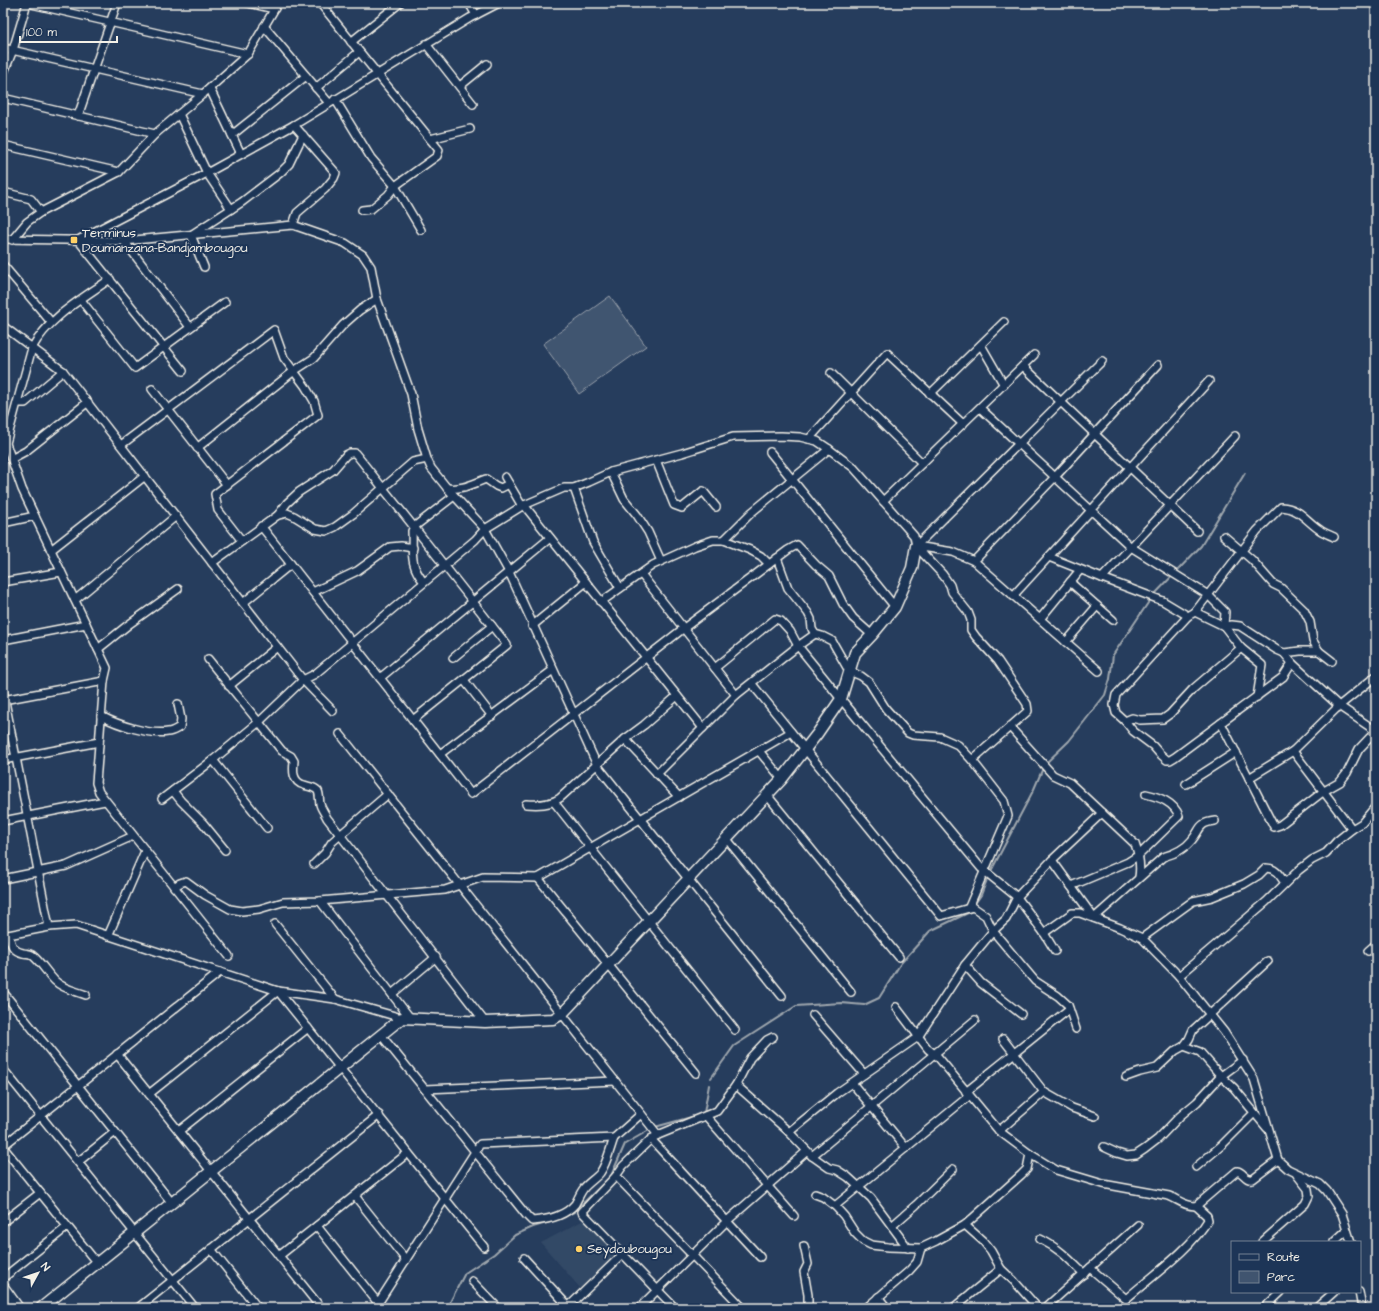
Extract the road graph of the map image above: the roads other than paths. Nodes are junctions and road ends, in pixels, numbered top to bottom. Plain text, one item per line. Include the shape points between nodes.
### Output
1 (27, 3) edge
2 (117, 3) edge
3 (248, 3) edge
4 (400, 3) edge
5 (469, 3) edge
6 (499, 3) edge
7 (321, 4) edge
8 (276, 6) edge
9 (476, 15) junction
10 (111, 22) junction
11 (264, 26) junction
12 (351, 42) junction
13 (426, 44) junction
14 (3, 48) edge
15 (13, 50) junction
16 (359, 52) junction
17 (248, 54) junction
18 (487, 64) dead end
19 (94, 69) junction
20 (376, 74) junction
21 (3, 75) edge
22 (306, 76) junction
23 (460, 86) junction
24 (316, 88) junction
25 (210, 89) junction
26 (203, 94) junction
27 (3, 98) edge
28 (332, 101) junction
29 (473, 104) dead end
30 (180, 114) junction
31 (78, 116) junction
32 (294, 125) junction
33 (470, 129) dead end
34 (155, 134) junction
35 (232, 135) junction
36 (304, 135) junction
37 (430, 140) junction
38 (3, 145) edge
39 (242, 154) junction
40 (119, 172) junction
41 (207, 173) junction
42 (395, 186) junction
43 (3, 192) edge
44 (231, 210) junction
45 (362, 210) dead end
46 (41, 212) junction
47 (293, 225) junction
48 (421, 230) dead end
49 (191, 235) junction
50 (3, 239) edge
51 (12, 240) junction
52 (78, 240) junction
53 (124, 241) junction
54 (3, 265) edge
55 (204, 267) dead end
56 (110, 279) junction
57 (377, 299) junction
58 (81, 300) junction
59 (225, 302) dead end
60 (51, 322) junction
61 (1004, 322) dead end
62 (3, 326) edge
63 (190, 328) junction
64 (981, 345) junction
65 (164, 347) junction
66 (32, 348) junction
67 (1034, 355) dead end
68 (1102, 361) dead end
69 (1158, 365) dead end
70 (1023, 366) junction
71 (64, 371) junction
72 (183, 371) dead end
73 (294, 371) junction
74 (831, 374) dead end
75 (1208, 380) dead end
76 (1004, 385) junction
77 (152, 389) dead end
78 (851, 393) junction
79 (930, 394) junction
80 (88, 402) junction
81 (1061, 402) junction
82 (17, 403) junction
83 (980, 408) junction
84 (168, 410) junction
85 (963, 424) junction
86 (1095, 434) junction
87 (3, 435) edge
88 (1235, 436) dead end
89 (809, 439) junction
90 (6, 444) junction
91 (1018, 444) junction
92 (121, 445) junction
93 (197, 448) junction
94 (829, 448) junction
95 (770, 452) dead end
96 (11, 459) junction
97 (426, 459) junction
98 (656, 460) junction
99 (922, 463) junction
100 (1130, 467) junction
101 (611, 472) junction
102 (145, 476) junction
103 (505, 477) dead end
104 (1055, 477) junction
105 (792, 479) junction
106 (509, 484) junction
107 (227, 485) junction
108 (383, 488) junction
109 (447, 488) junction
110 (574, 488) junction
111 (454, 496) junction
112 (883, 501) junction
113 (523, 506) junction
114 (716, 506) dead end
115 (1170, 506) junction
116 (1091, 510) junction
117 (278, 515) junction
118 (35, 516) junction
119 (176, 516) junction
120 (3, 523) edge
121 (261, 526) junction
122 (414, 527) junction
123 (485, 529) junction
124 (1197, 531) dead end
125 (1224, 536) dead end
126 (1334, 537) dead end
127 (550, 538) junction
128 (242, 540) junction
129 (724, 540) junction
130 (916, 546) junction
131 (1131, 547) junction
132 (413, 548) junction
133 (51, 550) junction
134 (1241, 551) junction
135 (1049, 557) junction
136 (777, 558) junction
137 (661, 561) junction
138 (974, 561) junction
139 (212, 563) junction
140 (291, 564) junction
141 (769, 564) junction
142 (444, 565) junction
143 (1080, 570) junction
144 (61, 572) junction
145 (508, 572) junction
146 (641, 574) junction
147 (1102, 578) junction
148 (3, 582) edge
149 (424, 582) junction
150 (586, 582) junction
151 (1070, 582) junction
152 (620, 588) junction
153 (178, 589) dead end
154 (313, 592) junction
155 (1208, 594) junction
156 (1013, 596) junction
157 (75, 600) junction
158 (473, 602) junction
159 (602, 602) junction
160 (243, 603) junction
161 (1097, 606) junction
162 (895, 607) junction
163 (1195, 612) junction
164 (1188, 616) junction
165 (1040, 619) junction
166 (1113, 620) dead end
167 (86, 624) junction
168 (492, 626) junction
169 (532, 626) junction
170 (1224, 626) junction
171 (684, 628) junction
172 (815, 634) junction
173 (872, 635) junction
174 (3, 640) edge
175 (352, 642) junction
176 (1066, 642) junction
177 (798, 646) junction
178 (277, 647) junction
179 (1241, 648) junction
180 (98, 649) junction
181 (1318, 651) junction
182 (1284, 653) junction
183 (453, 658) dead end
184 (646, 658) junction
185 (208, 659) dead end
186 (1332, 661) dead end
187 (1292, 663) junction
188 (715, 668) junction
189 (553, 670) junction
190 (849, 671) junction
191 (1099, 671) dead end
192 (1376, 676) edge
193 (380, 678) junction
194 (303, 680) junction
195 (464, 680) junction
196 (104, 681) junction
197 (752, 684) junction
198 (229, 686) junction
199 (3, 691) edge
200 (736, 695) junction
201 (677, 696) junction
202 (1257, 697) junction
203 (841, 699) junction
204 (4, 700) edge
205 (178, 704) dead end
206 (1339, 706) junction
207 (333, 711) dead end
208 (574, 715) junction
209 (101, 716) junction
210 (492, 716) junction
211 (413, 720) junction
212 (1125, 721) junction
213 (259, 722) junction
214 (1221, 723) junction
215 (1010, 727) junction
216 (703, 728) junction
217 (1376, 731) edge
218 (791, 732) junction
219 (340, 734) dead end
220 (624, 739) junction
221 (99, 742) junction
222 (805, 749) junction
223 (1293, 750) junction
224 (759, 751) junction
225 (1236, 752) junction
226 (440, 754) junction
227 (16, 757) junction
228 (3, 760) edge
229 (213, 760) junction
230 (972, 760) junction
231 (597, 765) junction
232 (657, 774) junction
233 (1249, 778) junction
234 (782, 779) junction
235 (1186, 784) dead end
236 (173, 791) junction
237 (1324, 791) junction
238 (388, 794) junction
239 (1146, 794) dead end
240 (767, 795) junction
241 (679, 797) junction
242 (162, 799) dead end
243 (105, 801) junction
244 (554, 802) junction
245 (526, 804) dead end
246 (1376, 806) edge
247 (1102, 813) junction
248 (28, 817) junction
249 (640, 820) junction
250 (3, 821) edge
251 (1214, 821) dead end
252 (267, 828) dead end
253 (1352, 829) junction
254 (341, 834) junction
255 (133, 836) junction
256 (726, 838) junction
257 (590, 848) junction
258 (145, 850) junction
259 (225, 850) dead end
260 (1139, 855) junction
261 (1052, 860) junction
262 (314, 864) dead end
263 (984, 871) junction
264 (38, 872) junction
265 (1139, 877) junction
266 (538, 878) junction
267 (3, 879) edge
268 (688, 879) junction
269 (1285, 883) junction
270 (460, 886) junction
271 (1071, 886) junction
272 (174, 887) junction
273 (388, 895) junction
274 (1018, 897) junction
275 (320, 901) junction
276 (969, 908) junction
277 (1094, 918) junction
278 (649, 922) junction
279 (275, 924) dead end
280 (49, 927) junction
281 (993, 931) junction
282 (1044, 933) junction
283 (6, 936) edge
284 (108, 936) junction
285 (1142, 938) junction
286 (1376, 944) edge
287 (1055, 951) dead end
288 (1368, 951) dead end
289 (229, 956) dead end
290 (436, 957) junction
291 (899, 957) dead end
292 (1268, 960) dead end
293 (608, 965) junction
294 (964, 965) junction
295 (220, 972) junction
296 (1178, 976) junction
297 (278, 990) junction
298 (3, 992) edge
299 (851, 992) dead end
300 (392, 994) junction
301 (86, 995) dead end
302 (782, 996) dead end
303 (335, 1000) junction
304 (896, 1007) dead end
305 (1069, 1009) junction
306 (562, 1014) junction
307 (813, 1014) dead end
308 (1021, 1014) dead end
309 (1209, 1014) junction
310 (406, 1019) junction
311 (975, 1020) dead end
312 (485, 1022) junction
313 (308, 1028) junction
314 (1076, 1029) dead end
315 (735, 1030) dead end
316 (381, 1035) junction
317 (773, 1037) dead end
318 (918, 1037) junction
319 (1003, 1039) dead end
320 (1184, 1046) junction
321 (117, 1054) junction
322 (934, 1054) junction
323 (1014, 1054) junction
324 (1243, 1060) junction
325 (340, 1068) junction
326 (3, 1069) edge
327 (696, 1073) dead end
328 (864, 1074) junction
329 (1221, 1076) junction
330 (1126, 1077) dead end
331 (615, 1081) junction
332 (852, 1083) junction
333 (78, 1085) junction
334 (736, 1085) junction
335 (425, 1089) junction
336 (1044, 1092) junction
337 (149, 1094) junction
338 (968, 1094) junction
339 (871, 1107) junction
340 (1254, 1113) junction
341 (641, 1114) junction
342 (41, 1116) junction
343 (378, 1116) junction
344 (706, 1116) junction
345 (1094, 1116) dead end
346 (179, 1131) junction
347 (999, 1131) junction
348 (1270, 1131) junction
349 (115, 1132) junction
350 (789, 1132) junction
351 (655, 1137) junction
352 (614, 1138) junction
353 (3, 1146) edge
354 (1104, 1147) dead end
355 (906, 1148) junction
356 (807, 1151) junction
357 (474, 1152) junction
358 (408, 1153) junction
359 (1030, 1154) junction
360 (812, 1156) junction
361 (1278, 1160) junction
362 (78, 1162) junction
363 (1196, 1168) dead end
364 (953, 1169) dead end
365 (211, 1171) junction
366 (1294, 1172) junction
367 (616, 1176) junction
368 (767, 1186) junction
369 (859, 1187) junction
370 (40, 1193) junction
371 (814, 1194) dead end
372 (355, 1196) junction
373 (445, 1198) junction
374 (172, 1203) junction
375 (836, 1206) junction
376 (1196, 1206) junction
377 (794, 1216) dead end
378 (249, 1219) junction
379 (3, 1222) edge
380 (727, 1222) junction
381 (965, 1225) junction
382 (1138, 1225) dead end
383 (317, 1226) junction
384 (892, 1226) junction
385 (67, 1227) junction
386 (1347, 1230) junction
387 (135, 1233) junction
388 (1040, 1238) dead end
389 (1263, 1241) edge
390 (1335, 1241) edge
391 (1351, 1241) edge
392 (804, 1246) dead end
393 (484, 1247) dead end
394 (908, 1248) junction
395 (920, 1248) junction
396 (211, 1250) junction
397 (623, 1254) junction
398 (693, 1255) junction
399 (279, 1256) junction
400 (760, 1257) dead end
401 (524, 1258) dead end
402 (406, 1260) junction
403 (96, 1263) junction
404 (1090, 1268) junction
405 (1001, 1269) junction
406 (1084, 1274) junction
407 (3, 1278) edge
408 (173, 1280) junction
409 (472, 1281) dead end
410 (3, 1287) edge
411 (658, 1290) junction
412 (1280, 1293) edge
413 (1333, 1293) edge
414 (1359, 1293) edge
415 (878, 1297) junction
416 (376, 1305) edge
417 (568, 1307) edge
418 (1034, 1307) edge
419 (1268, 1307) edge
420 (18, 1308) edge
421 (41, 1308) edge
422 (138, 1308) edge
423 (195, 1308) edge
424 (258, 1308) edge
425 (321, 1308) edge
426 (498, 1308) edge
427 (639, 1308) edge
428 (675, 1308) edge
429 (743, 1308) edge
430 (808, 1308) edge
431 (866, 1308) edge
432 (887, 1308) edge
433 (953, 1308) edge
434 (1045, 1308) edge
435 (1316, 1308) edge
436 (1362, 1308) edge

1 - 10 street
1 - 15 street
2 - 10 street
3 - 8 street
4 - 12 street
5 - 9 street
6 - 9 street
7 - 12 street
8 - 11 street
9 - 13 street
10 - 17 street
10 - 19 street
11 - 17 street
11 - 22 street
12 - 16 street
13 - 20 street
13 - 23 street
14 - 15 street
15 - 19 street
15 - 21 street
16 - 20 street
16 - 24 street
17 - 25 street
18 - 23 street
19 - 26 street
19 - 31 street
20 - 28 street
20 - 37 street
22 - 24 street
22 - 35 street
23 - 29 street
24 - 28 street
25 - 26 street
25 - 35 street
26 - 30 street
27 - 31 street
28 - 32 street
28 - 42 street via 371,158
30 - 34 street
30 - 41 street
31 - 34 street
32 - 36 street
32 - 39 street
33 - 37 street
34 - 40 street
35 - 39 street
36 - 44 street via 289,164
36 - 47 street via 336,173 326,189 297,213
37 - 42 street via 439,150 437,156
38 - 40 street
39 - 41 street
40 - 46 street
41 - 44 street
41 - 52 street
42 - 45 street via 388,196 372,209
42 - 48 street
43 - 46 street via 31,199
44 - 49 street
46 - 51 street via 27,222
47 - 49 street
47 - 57 street via 345,243 363,255 371,267
49 - 53 street
49 - 55 street
50 - 51 street
51 - 52 street
52 - 53 street
52 - 56 street
53 - 63 street
54 - 60 street
56 - 58 street
56 - 65 street
57 - 73 street via 343,325 314,358
57 - 97 street via 412,394
58 - 60 street
58 - 65 street via 135,368
59 - 63 street
60 - 66 street
61 - 64 street
62 - 66 street
63 - 65 street
64 - 76 street
64 - 79 street
65 - 72 street
66 - 71 street
66 - 82 street
67 - 70 street
68 - 81 street
69 - 86 street
70 - 76 street
70 - 81 street
71 - 80 street
71 - 82 street via 25,403
73 - 84 street via 284,358 274,330
73 - 93 street
73 - 107 street via 314,401 318,415
74 - 78 street
75 - 100 street
76 - 83 street
77 - 84 street
78 - 79 street via 887,353
78 - 89 street
78 - 99 street
79 - 85 street
80 - 92 street
80 - 96 street via 26,451
81 - 86 street
81 - 91 street
82 - 90 street
83 - 85 street
83 - 91 street
84 - 92 street
84 - 93 street
85 - 99 street
86 - 100 street
86 - 104 street
87 - 90 street
88 - 115 street
89 - 94 street
89 - 98 street via 781,436 733,437
90 - 96 street
91 - 104 street
91 - 130 street
92 - 102 street
93 - 107 street
94 - 105 street
94 - 112 street via 854,468
95 - 105 street
96 - 118 street
97 - 108 street via 413,462
97 - 109 street
98 - 101 street
98 - 114 street via 674,505 682,508 703,491
99 - 112 street
100 - 115 street
100 - 116 street
101 - 110 street
101 - 137 street via 624,499 648,532
102 - 119 street
102 - 133 street
103 - 106 street
104 - 116 street
104 - 138 street
105 - 129 street via 752,512
105 - 162 street
106 - 109 street via 501,488 486,479 466,487
106 - 113 street
107 - 128 street via 215,494 216,504
108 - 117 street via 347,518 326,531 315,529 294,516
108 - 117 street via 355,453 350,453 341,459 333,470 298,492
108 - 122 street
109 - 111 street
110 - 113 street via 564,488
110 - 152 street via 593,542
111 - 122 street
111 - 123 street
112 - 130 street via 914,536
113 - 123 street
113 - 127 street
115 - 124 street
115 - 131 street
116 - 131 street
116 - 135 street
117 - 121 street
118 - 120 street
118 - 133 street
119 - 139 street
119 - 157 street
121 - 128 street
121 - 140 street
122 - 132 street
122 - 142 street
123 - 142 street
123 - 145 street
125 - 134 street
126 - 134 street via 1320,531 1298,512 1289,507 1281,507
127 - 145 street
127 - 150 street
128 - 139 street
129 - 137 street via 713,540
129 - 141 street via 750,550
130 - 138 street via 953,552
130 - 162 street via 912,568
130 - 215 street via 943,575 952,592 968,612 971,630 998,661 1027,704 1028,711
131 - 147 street
131 - 155 street
132 - 149 street via 414,567
132 - 154 street via 390,547 357,571
133 - 144 street
134 - 155 street
134 - 181 street via 1273,584 1281,588 1304,610 1310,622 1312,641
135 - 143 street
135 - 156 street
136 - 141 street
136 - 172 street via 788,588 808,613
136 - 173 street via 797,545 829,576 843,604
137 - 146 street
138 - 156 street
139 - 160 street
140 - 154 street
140 - 160 street
141 - 171 street
142 - 149 street
142 - 158 street
143 - 147 street
143 - 151 street
144 - 148 street
144 - 157 street
145 - 158 street
145 - 169 street
146 - 152 street
146 - 171 street
147 - 164 street via 1163,601
149 - 175 street
150 - 159 street
150 - 169 street
151 - 161 street
151 - 165 street
152 - 159 street
153 - 180 street
154 - 175 street
155 - 163 street
155 - 170 street via 1225,612
156 - 165 street
157 - 167 street
158 - 168 street
158 - 193 street
159 - 184 street
160 - 178 street
161 - 166 street
161 - 176 street
162 - 173 street
163 - 164 street
163 - 170 street
164 - 212 street via 1116,695 1116,713
165 - 176 street
167 - 174 street
167 - 180 street
168 - 183 street
168 - 195 street via 507,645
169 - 189 street
170 - 179 street
170 - 182 street via 1240,626
171 - 184 street
171 - 188 street
172 - 177 street
172 - 190 street via 832,642
173 - 190 street via 855,653
175 - 193 street
175 - 194 street via 315,674
176 - 191 street
177 - 188 street via 790,631 781,621 775,619
177 - 197 street
177 - 203 street
178 - 194 street
178 - 198 street
179 - 202 street via 1262,666
179 - 212 street via 1163,719 1132,718
180 - 196 street via 107,668
181 - 182 street
181 - 186 street
182 - 187 street
184 - 201 street
184 - 208 street
185 - 198 street
187 - 202 street via 1283,677
187 - 206 street
188 - 200 street
189 - 208 street
189 - 210 street
190 - 203 street
190 - 230 street via 869,682 886,709 908,733 940,737 958,745
192 - 206 street
193 - 211 street
194 - 207 street
194 - 213 street
195 - 210 street
195 - 211 street
196 - 204 street
196 - 209 street
197 - 200 street
197 - 218 street
198 - 213 street
199 - 204 street
200 - 216 street
201 - 216 street
201 - 220 street
202 - 214 street
203 - 222 street
203 - 263 street
204 - 227 street
205 - 209 street via 180,727 169,732 127,727
206 - 217 street
206 - 223 street
208 - 226 street via 471,794
208 - 231 street
209 - 221 street
210 - 226 street
211 - 226 street
212 - 214 street via 1167,760 1175,757
213 - 229 street
213 - 254 street via 282,751 291,756 294,761 294,776 298,782 311,786 319,793 322,808
214 - 225 street
215 - 230 street
215 - 247 street via 1053,775 1070,783
216 - 232 street
217 - 237 street via 1359,749 1348,773 1340,782
218 - 222 street
218 - 224 street
219 - 238 street
220 - 231 street
220 - 232 street
221 - 227 street
221 - 243 street via 96,783
222 - 234 street
222 - 276 street via 941,916
223 - 233 street
223 - 237 street
224 - 234 street
224 - 241 street
225 - 233 street
225 - 235 street
227 - 228 street
227 - 248 street
229 - 236 street
229 - 252 street
230 - 263 street via 1004,801 1008,816
231 - 244 street
231 - 249 street
232 - 241 street
233 - 237 street via 1274,827
234 - 240 street
236 - 242 street
236 - 259 street
237 - 253 street
238 - 254 street
238 - 270 street
239 - 260 street via 1171,804 1179,816
240 - 256 street
240 - 291 street
241 - 249 street
243 - 248 street
243 - 255 street
244 - 245 street
244 - 257 street
246 - 253 street via 1362,823
247 - 260 street via 1135,844
247 - 261 street
248 - 250 street
248 - 264 street
249 - 257 street
249 - 268 street
251 - 265 street via 1206,822 1193,840 1174,854 1163,857
253 - 269 street via 1326,853 1312,860
254 - 262 street
254 - 273 street
255 - 258 street
255 - 264 street via 66,866
256 - 268 street
256 - 299 street
257 - 266 street
257 - 278 street
258 - 272 street
258 - 284 street
260 - 265 street
260 - 271 street
261 - 271 street
261 - 274 street
263 - 274 street
263 - 276 street
264 - 267 street
264 - 280 street
265 - 277 street
266 - 270 street via 483,877
266 - 293 street
268 - 278 street
268 - 302 street
269 - 285 street via 1271,868 1266,868 1244,884 1212,897 1194,901
269 - 296 street
270 - 273 street via 445,890
270 - 306 street
271 - 277 street
272 - 275 street via 186,881 230,909 242,911 283,902
272 - 289 street
273 - 275 street
273 - 290 street
274 - 281 street via 1006,919
274 - 282 street
275 - 300 street
276 - 281 street via 973,907 986,916
277 - 282 street via 1072,913
277 - 285 street
278 - 293 street
278 - 315 street
279 - 303 street
280 - 283 street
280 - 284 street via 76,925
281 - 294 street
281 - 305 street via 1036,981 1058,996
282 - 287 street
283 - 301 street via 14,949 30,954 55,981
284 - 295 street
285 - 296 street
286 - 288 street
290 - 300 street
290 - 312 street
292 - 309 street
293 - 306 street
293 - 327 street
294 - 308 street via 981,983
294 - 318 street
295 - 297 street
295 - 321 street
296 - 309 street
297 - 303 street
297 - 313 street
297 - 337 street
298 - 333 street
300 - 310 street
303 - 310 street
304 - 318 street
305 - 314 street
305 - 323 street
306 - 312 street via 553,1019
306 - 331 street
307 - 328 street
309 - 320 street via 1193,1030
309 - 324 street
310 - 312 street
310 - 316 street
311 - 322 street
313 - 325 street
313 - 346 street
316 - 325 street
316 - 335 street
317 - 334 street via 753,1054
318 - 322 street
318 - 328 street
319 - 323 street
320 - 329 street via 1200,1052
320 - 330 street via 1156,1068
321 - 333 street
321 - 337 street
322 - 338 street
322 - 339 street
323 - 336 street
323 - 338 street
324 - 329 street
324 - 348 street via 1254,1079
325 - 343 street
325 - 365 street
326 - 342 street
328 - 332 street
329 - 340 street
329 - 354 street via 1158,1139 1136,1155 1127,1156
331 - 335 street
331 - 341 street
332 - 339 street
332 - 350 street
333 - 342 street
333 - 349 street
334 - 344 street via 717,1111
334 - 350 street
335 - 357 street
336 - 345 street via 1072,1108
336 - 347 street
337 - 346 street
338 - 347 street
338 - 355 street
339 - 355 street
339 - 360 street
340 - 348 street
340 - 363 street
341 - 351 street
341 - 352 street
342 - 353 street
342 - 362 street
343 - 358 street
343 - 378 street
344 - 351 street
344 - 368 street
346 - 365 street
347 - 359 street
348 - 361 street
349 - 362 street
349 - 374 street
350 - 356 street
351 - 367 street via 623,1166
351 - 380 street
352 - 357 street via 480,1144
352 - 357 street via 599,1174 584,1187 575,1203 562,1213 543,1220 532,1220 527,1216
353 - 370 street
355 - 369 street
356 - 360 street
356 - 368 street
357 - 373 street
358 - 372 street
358 - 373 street
359 - 376 street via 1056,1170 1102,1184 1169,1196 1187,1206
359 - 381 street via 1026,1169 1021,1175
360 - 369 street via 829,1168 837,1170
361 - 366 street
361 - 376 street via 1250,1180 1237,1171
362 - 387 street
364 - 384 street
365 - 374 street
365 - 378 street
366 - 386 street via 1320,1184 1328,1192 1342,1214
366 - 389 street via 1308,1189 1309,1196 1305,1204
367 - 397 street via 582,1212
367 - 398 street
368 - 377 street
368 - 380 street
369 - 375 street
369 - 384 street via 871,1198
370 - 379 street
370 - 385 street
371 - 375 street
372 - 383 street
372 - 402 street
373 - 393 street
373 - 402 street
374 - 387 street
375 - 394 street via 863,1242
376 - 404 street via 1208,1220 1202,1230 1126,1298
378 - 396 street
378 - 399 street
380 - 398 street
380 - 400 street
381 - 395 street
381 - 405 street via 983,1241
382 - 404 street
383 - 399 street
383 - 416 street
384 - 394 street
385 - 403 street
385 - 407 street
386 - 390 street
386 - 391 street
387 - 403 street
387 - 408 street
388 - 406 street via 1065,1254
392 - 430 street via 808,1264 804,1272
394 - 395 street
395 - 415 street via 917,1262 909,1272
396 - 408 street
396 - 424 street
397 - 411 street
397 - 417 street
398 - 411 street
398 - 429 street
399 - 425 street
401 - 417 street
402 - 416 street
403 - 421 street
404 - 406 street
405 - 418 street via 1014,1280
405 - 433 street
406 - 434 street
408 - 422 street
408 - 423 street
409 - 426 street
410 - 420 street
411 - 427 street
411 - 428 street
412 - 419 street
413 - 435 street
414 - 436 street
415 - 431 street
415 - 432 street

